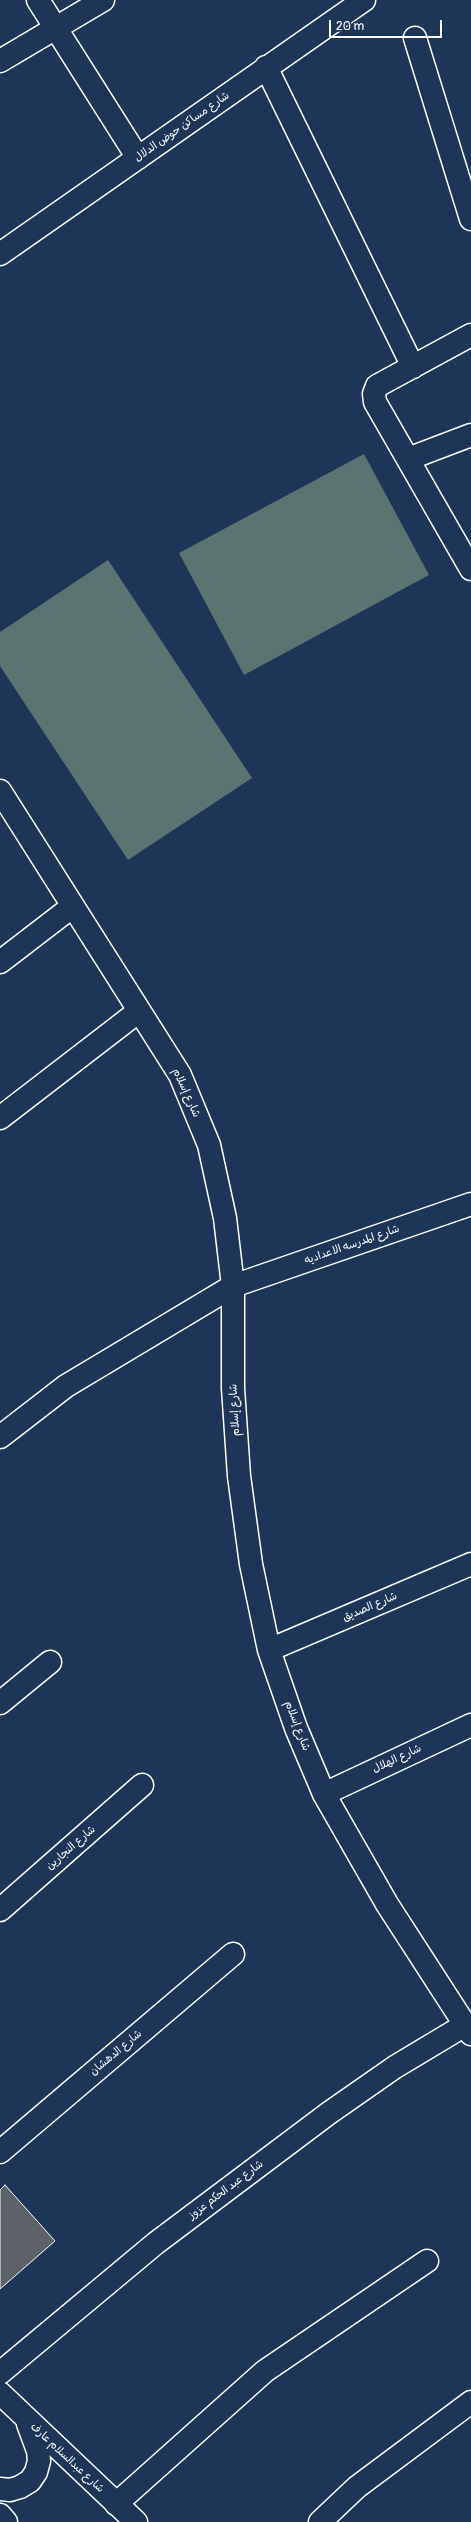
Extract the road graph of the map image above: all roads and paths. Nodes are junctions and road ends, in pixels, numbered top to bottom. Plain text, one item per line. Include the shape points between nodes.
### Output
1 (38, 0) edge
2 (103, 0) edge
3 (364, 0) edge
4 (56, 28) junction
5 (415, 38) dead end
6 (0, 61) edge
7 (266, 67) junction
8 (138, 158) junction
9 (471, 219) edge
10 (0, 254) edge
11 (471, 335) edge
12 (413, 367) junction
13 (471, 435) edge
14 (408, 459) junction
15 (470, 566) edge
16 (0, 791) edge
17 (73, 906) junction
18 (0, 962) edge
19 (140, 1011) junction
20 (0, 1118) edge
21 (471, 1204) edge
22 (233, 1286) junction
23 (0, 1438) edge
24 (471, 1564) edge
25 (269, 1650) junction
26 (50, 1662) dead end
27 (0, 1703) edge
28 (471, 1725) edge
29 (142, 1786) dead end
30 (324, 1794) junction
31 (0, 1910) edge
32 (233, 1954) dead end
33 (468, 2029) edge
34 (0, 2152) edge
35 (427, 2261) dead end
36 (0, 2373) edge
37 (0, 2393) edge
38 (471, 2402) edge
39 (27, 2421) junction
40 (0, 2489) edge
41 (116, 2504) junction
42 (0, 2515) edge
43 (6, 2522) edge
44 (136, 2522) edge
45 (320, 2522) edge

1 - 4 street
2 - 4 street
3 - 7 street, شارع مساكن حوض الدلال
4 - 6 street
4 - 8 street
5 - 9 street
7 - 8 street, شارع مساكن حوض الدلال
7 - 12 street
8 - 10 street, شارع مساكن حوض الدلال
11 - 12 street
12 - 14 street via 377,386 374,394 375,402
13 - 14 street
14 - 15 street
16 - 17 street, شارع إسلام
17 - 18 street
17 - 19 street, شارع إسلام
19 - 20 street
19 - 22 street, شارع إسلام via 180,1075 209,1145 225,1218
21 - 22 street, شارع المدرسه الاعداديه
22 - 23 street, شارع المدرسه الاعداديه via 66,1386
22 - 25 street, شارع إسلام via 233,1388 239,1476 252,1564
24 - 25 street, شارع الصديق
25 - 30 street, شارع إسلام via 296,1728
26 - 27 street
28 - 30 street, شارع الهلال
29 - 31 street, شارع النجارين
30 - 33 street, شارع إسلام via 387,1904
32 - 34 street, شارع الدهشان
33 - 36 street, شارع عبد الحكم عزوز via 395,2067 323,2117 156,2243
35 - 41 street via 265,2371
37 - 39 street, شارع عبدالسلام عارف
38 - 45 street via 357,2487
39 - 40 street via 38,2450 36,2472 30,2481 20,2487
39 - 41 street, شارع عبدالسلام عارف
41 - 44 street, شارع عبدالسلام عارف
42 - 43 street

